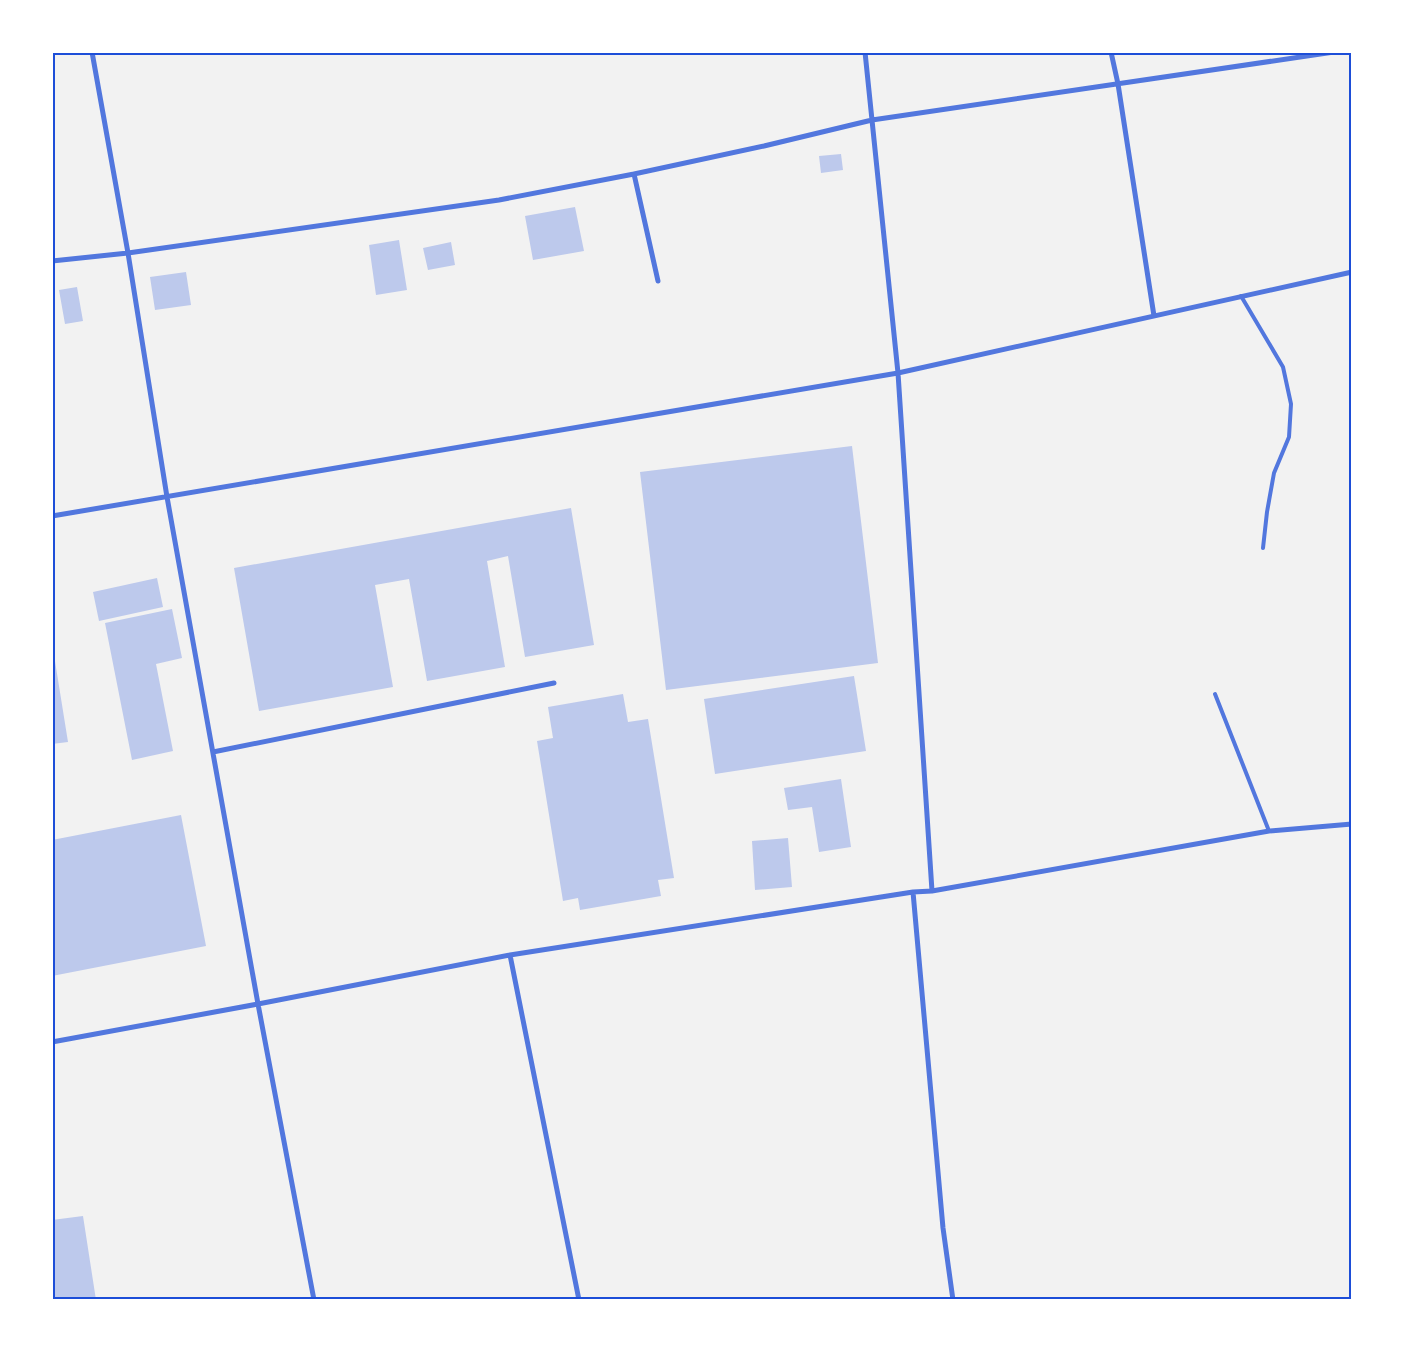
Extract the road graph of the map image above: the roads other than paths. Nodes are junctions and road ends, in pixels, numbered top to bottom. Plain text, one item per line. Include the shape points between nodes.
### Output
1 (92, 52) edge
2 (865, 52) edge
3 (1111, 52) edge
4 (1334, 52) edge
5 (1118, 84) junction
6 (872, 120) junction
7 (634, 174) junction
8 (128, 253) junction
9 (52, 261) edge
10 (1352, 272) edge
11 (658, 282) dead end
12 (1241, 296) junction
13 (1154, 316) junction
14 (898, 374) junction
15 (167, 497) junction
16 (52, 516) edge
17 (1263, 548) dead end
18 (554, 684) dead end
19 (1215, 694) dead end
20 (213, 752) junction
21 (1352, 824) edge
22 (1269, 831) junction
23 (932, 891) junction
24 (913, 892) junction
25 (510, 955) junction
26 (258, 1004) junction
27 (52, 1042) edge
28 (314, 1300) edge
29 (579, 1300) edge
30 (954, 1300) edge

1 - 8 street
2 - 6 street
3 - 5 street
4 - 5 street
5 - 6 street
5 - 13 street
6 - 7 street
6 - 14 street
7 - 8 street via 499,200
7 - 11 street
8 - 9 street
8 - 15 street
10 - 12 street
12 - 13 street
12 - 17 lane via 1282,367 1290,404 1289,438 1274,473
13 - 14 street
14 - 15 street
14 - 23 street
15 - 16 street
15 - 20 street
18 - 20 street
19 - 22 lane
20 - 26 street
21 - 22 street
22 - 23 street
23 - 24 street
24 - 25 street
24 - 30 street via 943,1228
25 - 26 street
25 - 29 street
26 - 27 street
26 - 28 street

